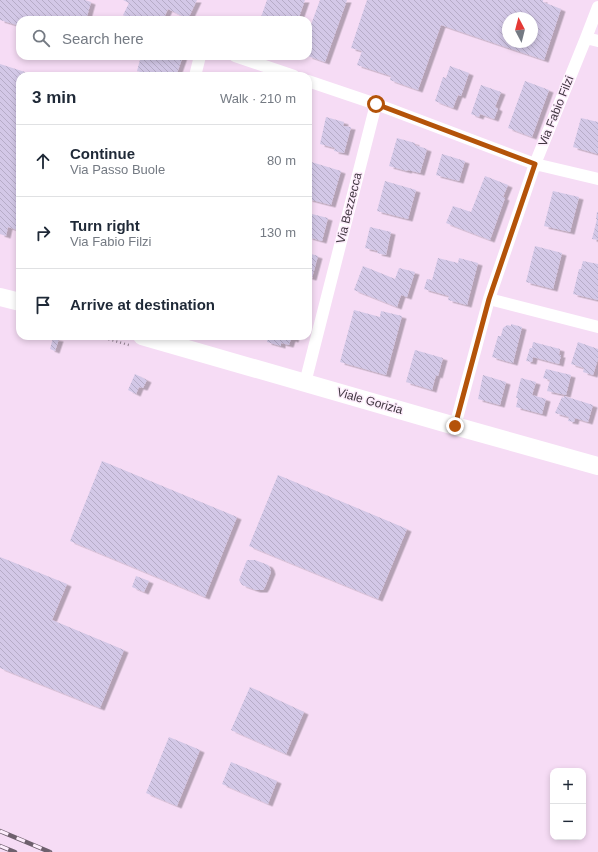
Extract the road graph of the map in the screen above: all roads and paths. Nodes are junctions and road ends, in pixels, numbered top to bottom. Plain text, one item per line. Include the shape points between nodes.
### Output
1 (598, 7) edge
2 (586, 38) junction
3 (598, 42) edge
4 (199, 60) edge
5 (248, 60) edge
6 (196, 72) edge
7 (282, 72) edge
8 (312, 82) edge
9 (376, 104) junction
10 (535, 164) junction
11 (598, 179) edge
12 (0, 297) edge
13 (489, 299) junction
14 (16, 301) edge
15 (598, 327) edge
16 (156, 340) edge
17 (305, 383) junction
18 (455, 426) junction
19 (598, 466) edge

1 - 2 street, Via Fabio Filzi
2 - 3 street
2 - 10 street, Via Fabio Filzi
4 - 6 street
5 - 7 street
8 - 9 street
9 - 10 street
9 - 17 street, Via Bezzecca
10 - 11 street
10 - 13 street, Via Fabio Filzi
12 - 14 street
13 - 15 street
13 - 18 street, Via Fabio Filzi
16 - 17 street, Viale Gorizia
17 - 18 street, Viale Gorizia
18 - 19 street, Viale Gorizia

